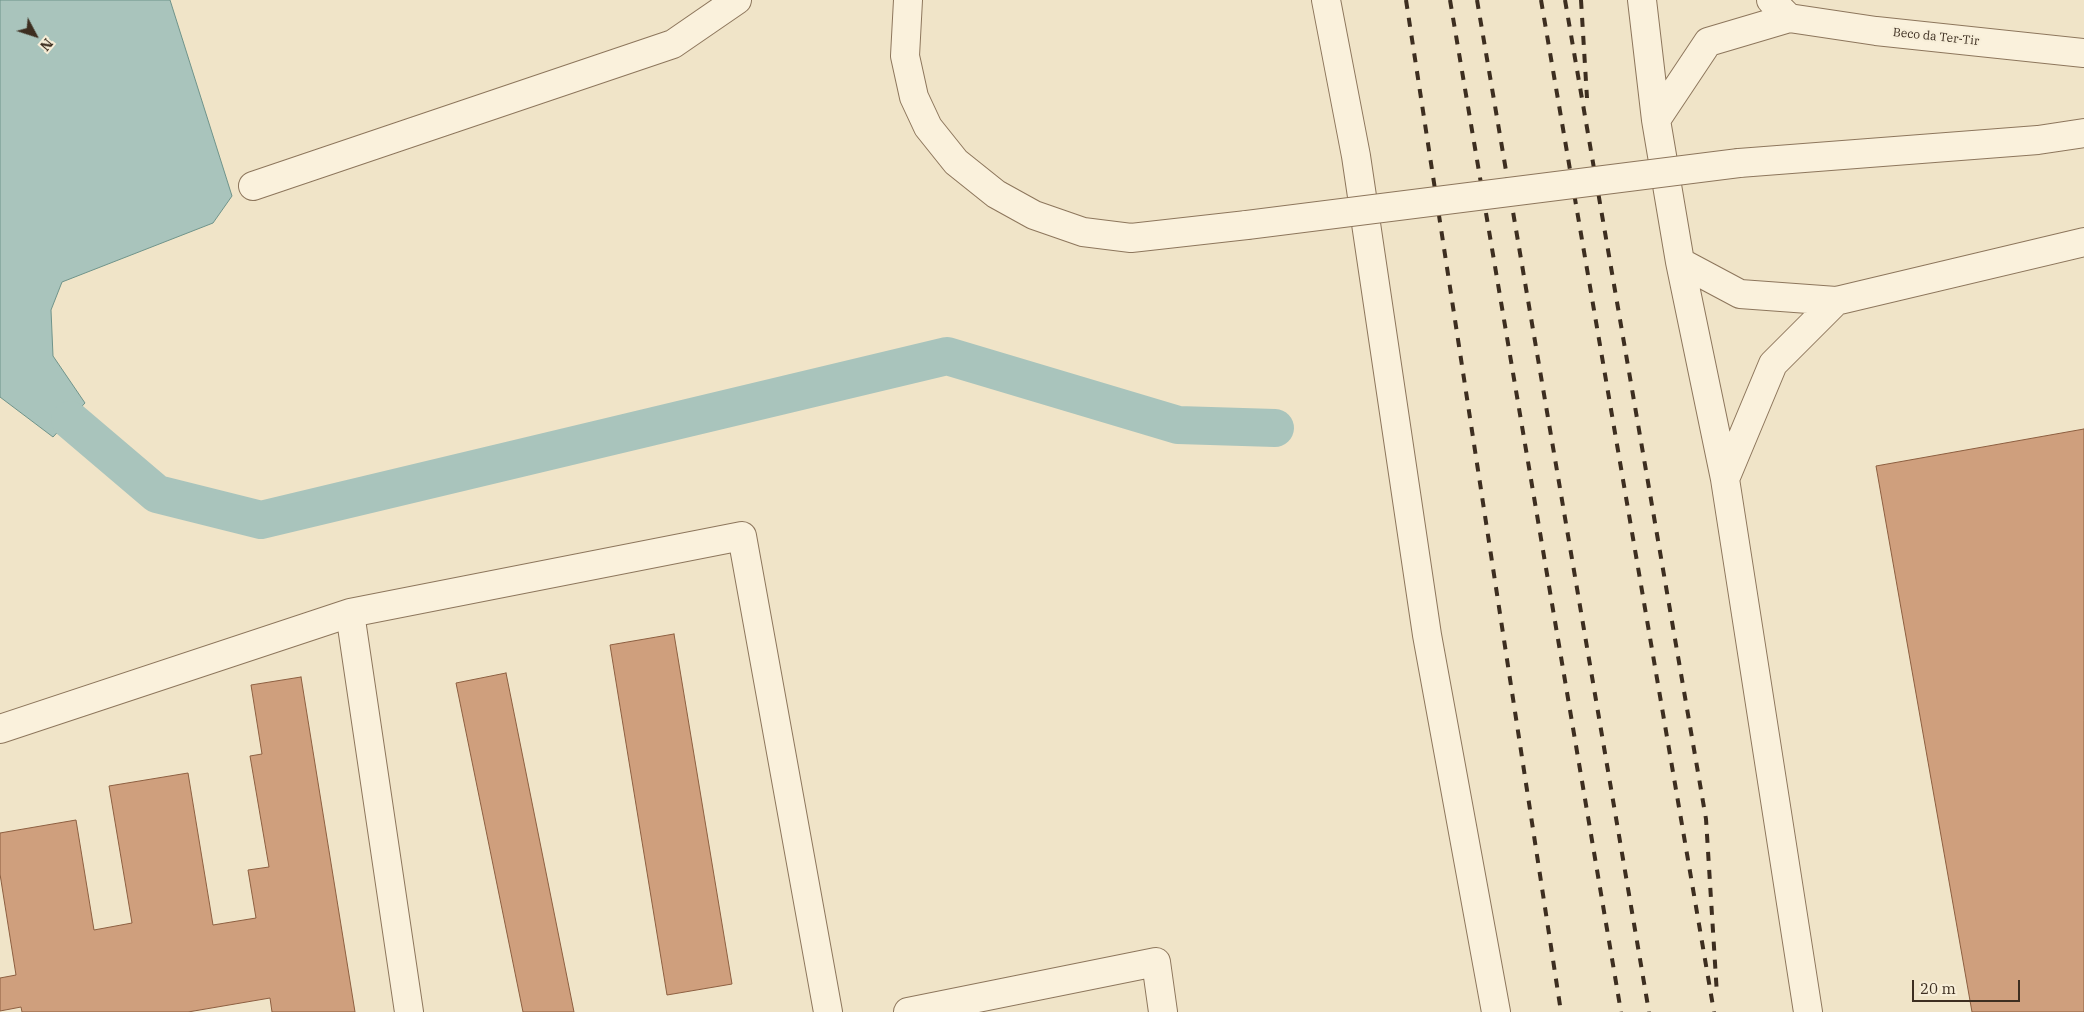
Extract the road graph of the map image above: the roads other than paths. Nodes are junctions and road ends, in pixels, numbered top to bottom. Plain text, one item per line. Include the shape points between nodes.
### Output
1 (737, 0) edge
2 (908, 0) edge
3 (1326, 0) edge
4 (1642, 0) edge
5 (1780, 9) edge
6 (2084, 53) edge
7 (1656, 120) junction
8 (2084, 133) edge
9 (2038, 140) junction
10 (2084, 145) edge
11 (253, 186) dead end
12 (2084, 242) edge
13 (1680, 262) junction
14 (1836, 301) junction
15 (1725, 478) junction
16 (350, 613) junction
17 (0, 728) edge
18 (408, 1012) edge
19 (828, 1012) edge
20 (908, 1012) edge
21 (1164, 1012) edge
22 (1496, 1012) edge
23 (1808, 1012) edge

1 - 11 street via 673,44
2 - 9 street, bridge via 905,56 914,97 928,127 956,162 996,194 1034,215 1083,232 1112,236 1131,238 1247,225 1739,163
3 - 22 street via 1356,156 1426,635
4 - 7 street
5 - 6 street, Beco da Ter-Tir via 1876,31
5 - 7 street, Beco da Ter-Tir via 1708,42
7 - 13 street
8 - 9 street
9 - 10 street
12 - 14 street
13 - 14 street via 1740,294
13 - 15 street
14 - 15 street via 1773,364
15 - 23 street
16 - 17 street
16 - 18 street
16 - 19 street via 742,536
20 - 21 street via 1156,962

